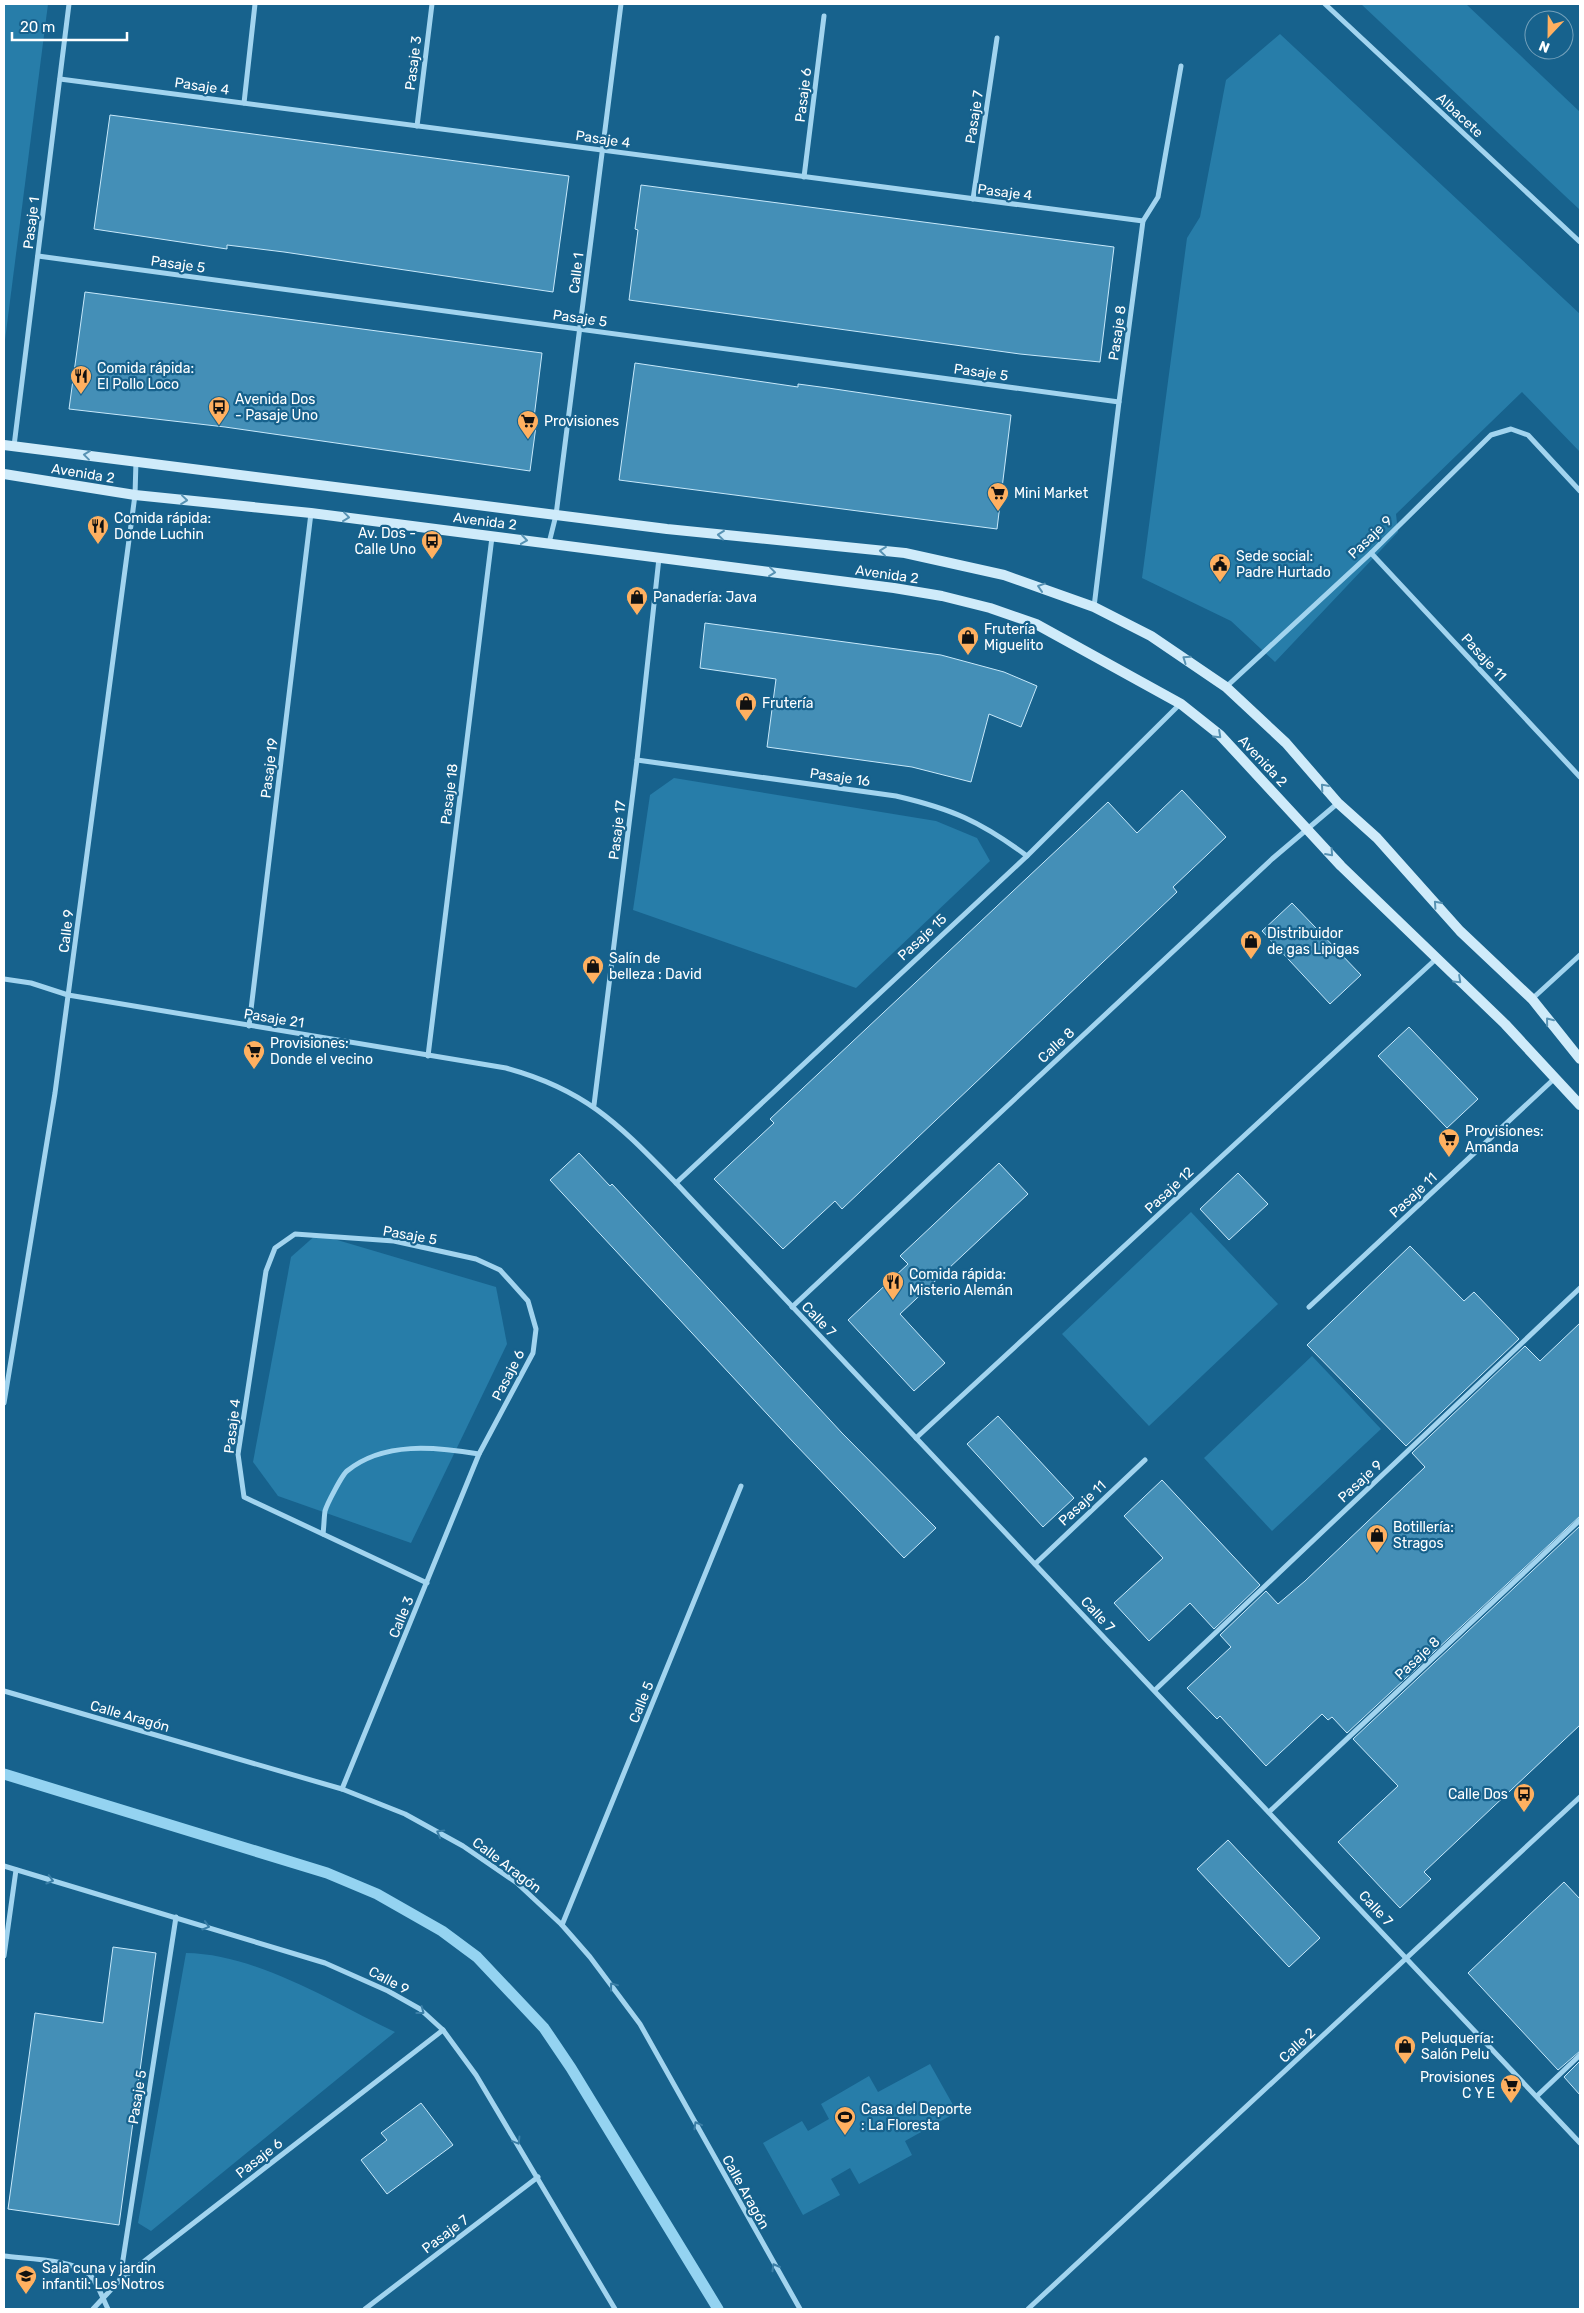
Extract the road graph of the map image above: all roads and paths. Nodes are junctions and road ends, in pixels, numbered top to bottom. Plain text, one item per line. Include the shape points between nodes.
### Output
1 (70, 4) edge
2 (255, 4) edge
3 (432, 4) edge
4 (621, 4) edge
5 (1325, 4) edge
6 (824, 16) dead end
7 (997, 38) dead end
8 (1181, 66) dead end
9 (60, 79) junction
10 (244, 103) junction
11 (417, 126) junction
12 (603, 150) junction
13 (804, 177) junction
14 (973, 199) junction
15 (1143, 221) junction
16 (1580, 242) edge
17 (38, 256) junction
18 (580, 329) junction
19 (1119, 402) junction
20 (9, 445) edge
21 (136, 461) junction
22 (4, 474) edge
23 (1580, 491) edge
24 (136, 495) junction
25 (311, 513) junction
26 (556, 515) junction
27 (492, 536) junction
28 (548, 544) junction
29 (1371, 553) junction
30 (659, 558) junction
31 (1094, 607) junction
32 (1226, 687) junction
33 (1181, 704) junction
34 (637, 760) junction
35 (1580, 777) edge
36 (1338, 803) junction
37 (1307, 829) junction
38 (1026, 856) junction
39 (1580, 954) edge
40 (1436, 959) junction
41 (4, 979) edge
42 (68, 996) junction
43 (1532, 999) junction
44 (249, 1026) junction
45 (428, 1056) junction
46 (1580, 1059) edge
47 (1555, 1078) junction
48 (594, 1105) junction
49 (1580, 1105) edge
50 (676, 1183) junction
51 (275, 1248) joint
52 (1580, 1288) edge
53 (528, 1301) joint
54 (792, 1307) junction
55 (1309, 1308) dead end
56 (4, 1403) edge
57 (916, 1438) junction
58 (479, 1454) junction
59 (1145, 1460) dead end
60 (741, 1486) dead end
61 (1580, 1520) edge
62 (323, 1534) junction
63 (1035, 1564) junction
64 (427, 1583) junction
65 (1155, 1690) junction
66 (4, 1691) edge
67 (342, 1788) junction
68 (1580, 1797) edge
69 (1269, 1812) junction
70 (4, 1866) edge
71 (16, 1870) junction
72 (176, 1917) junction
73 (562, 1925) junction
74 (4, 1956) edge
75 (1407, 1958) junction
76 (443, 2030) junction
77 (1580, 2055) edge
78 (1537, 2096) junction
79 (1580, 2143) edge
80 (538, 2177) junction
81 (4, 2256) edge
82 (120, 2280) junction
83 (103, 2299) junction
84 (93, 2309) edge
85 (108, 2309) edge
86 (365, 2309) edge
87 (615, 2309) edge
88 (800, 2309) edge
89 (1028, 2309) edge

1 - 9 street, Pasaje 1
2 - 10 street
3 - 11 street, Pasaje 3
4 - 12 street, Calle 1
5 - 16 street, Albacete
6 - 13 street, Pasaje 6
7 - 14 street, Pasaje 7
8 - 15 street, Pasaje 8 via 1159,192
9 - 10 street, Pasaje 4
9 - 17 street, Pasaje 1
10 - 11 street, Pasaje 4
11 - 12 street, Pasaje 4
12 - 13 street, Pasaje 4
12 - 18 street, Calle 1
13 - 14 street, Pasaje 4
14 - 15 street, Pasaje 4
15 - 19 street, Pasaje 8
17 - 18 street, Pasaje 5
17 - 20 street, Pasaje 1
18 - 19 street, Pasaje 5
18 - 26 street, Calle 1
19 - 31 street, Pasaje 8
21 -> 20 street, Avenida 2
21 - 24 street, Calle 9
21 - 26 street, Avenida 2
22 - 24 street, Avenida 2
23 - 29 street, Pasaje 9 via 1528,435 1511,430 1491,435
24 -> 25 street, Avenida 2
24 - 42 street, Calle 9
25 -> 27 street, Avenida 2
25 - 44 street, Pasaje 19
26 - 28 street, Calle 1
31 -> 26 street, Avenida 2 via 1004,576 905,553
27 -> 28 street, Avenida 2
27 - 45 street, Pasaje 18
28 - 30 street, Avenida 2
29 - 32 street, Pasaje 9
29 - 35 street, Pasaje 11
30 -> 33 street, Avenida 2 via 894,588 990,608 1036,624
30 - 34 street, Pasaje 17
32 -> 31 street, Avenida 2 via 1151,636
36 -> 32 street, Avenida 2 via 1286,743
33 -> 37 street, Avenida 2 via 1220,735
33 - 38 street, Pasaje 15
34 - 38 street, Pasaje 16 via 896,796 934,805 995,832
34 - 48 street, Pasaje 17
36 - 37 street, Calle 8
43 -> 36 street, Avenida 2 via 1460,931 1377,838
37 -> 40 street, Avenida 2
37 - 54 street, Calle 8
38 - 50 street, Pasaje 15
39 - 43 street
40 -> 47 street, Avenida 2
40 - 57 street, Pasaje 12
41 - 42 street, Pasaje 21 via 31,983
42 - 44 street, Pasaje 21
42 - 56 street, Calle 9 via 43,1172
46 -> 43 street, Avenida 2
44 - 45 street, Pasaje 21
45 - 48 street, Pasaje 21 via 530,1075
47 - 49 street, Avenida 2
47 - 55 street, Pasaje 11
48 - 50 street, Calle 7
50 - 54 street, Calle 7
51 - 53 street, Pasaje 5 via 295,1234 394,1241 476,1259 500,1270
51 - 62 street, Pasaje 4 via 266,1271 238,1454 244,1497
52 - 65 street, Pasaje 9
53 - 58 street, Pasaje 6 via 536,1329 533,1353
54 - 57 street, Calle 7
57 - 63 street, Calle 7
58 - 62 street via 447,1448 380,1454 346,1472 326,1509
58 - 64 street, Calle 3
59 - 63 street, Pasaje 11
60 - 73 street, Calle 5
61 - 69 street, Pasaje 8
62 - 64 street, Pasaje 4
63 - 65 street, Calle 7
64 - 67 street, Calle 3
65 - 69 street, Calle 7
66 - 67 street, Calle Aragón
73 -> 67 street, Calle Aragón via 517,1883 463,1846 405,1814
68 - 75 street, Calle 2
69 - 75 street, Calle 7
70 - 71 street, Calle 9
71 -> 72 street, Calle 9
71 - 74 street
72 -> 76 street, Calle 9 via 275,1946 353,1974 420,2009
72 - 82 street, Pasaje 5
88 -> 73 street, Calle Aragón via 645,2032 616,1989
75 - 78 street, Calle 7
75 - 89 street, Calle 2
76 -> 80 street, Calle 9 via 476,2075
76 - 82 street, Pasaje 6
77 - 78 street
78 - 79 street, Calle 7
80 - 86 street, Pasaje 7
80 - 87 street, Calle 9
81 - 83 street via 74,2266 90,2276
82 - 83 street, Pasaje 6
83 - 84 street, Pasaje 6
83 - 85 street

